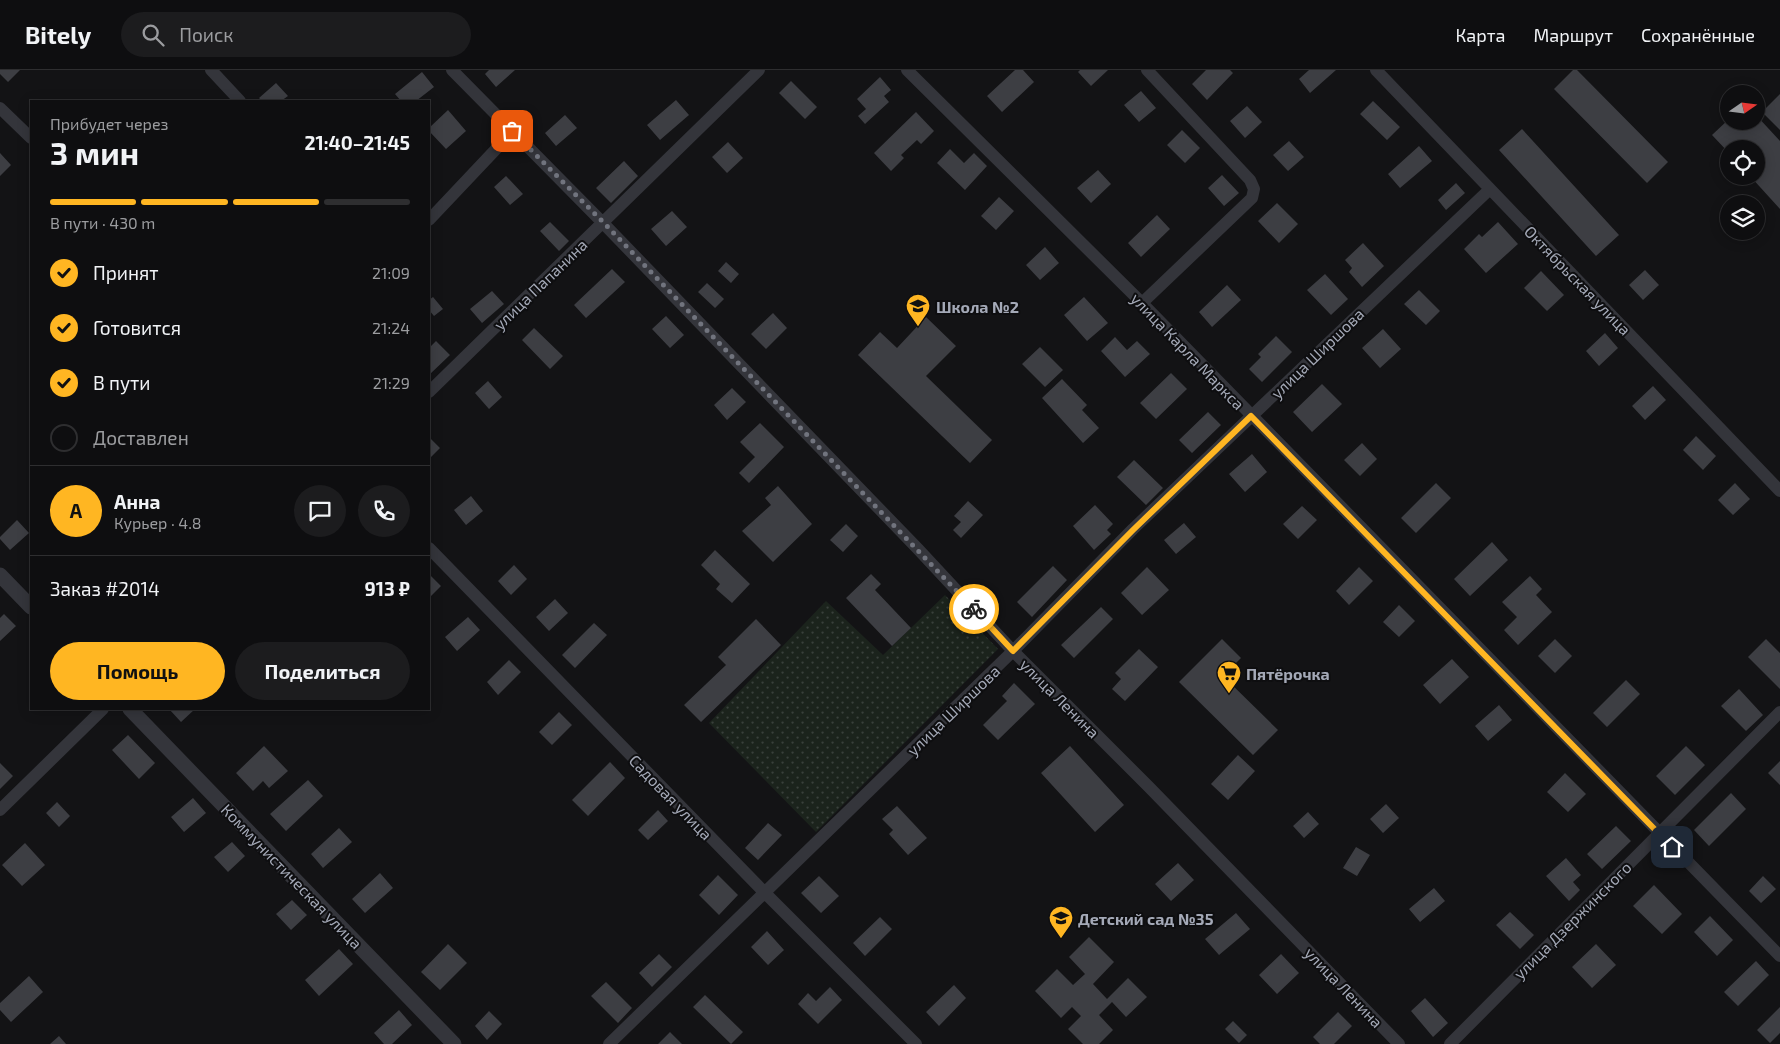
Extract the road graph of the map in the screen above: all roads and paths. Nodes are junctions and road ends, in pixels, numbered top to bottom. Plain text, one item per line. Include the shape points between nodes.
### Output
1 (211, 70) edge
2 (452, 70) edge
3 (759, 70) edge
4 (908, 70) edge
5 (1147, 70) edge
6 (1376, 70) edge
7 (239, 100) edge
8 (0, 108) edge
9 (512, 131) junction
10 (30, 137) edge
11 (1490, 189) junction
12 (430, 219) edge
13 (603, 222) junction
14 (1142, 303) junction
15 (430, 391) edge
16 (1251, 416) junction
17 (1780, 491) edge
18 (430, 549) edge
19 (0, 574) edge
20 (30, 606) edge
21 (1013, 651) junction
22 (102, 710) edge
23 (131, 710) edge
24 (1780, 712) edge
25 (0, 810) edge
26 (1659, 833) junction
27 (765, 893) junction
28 (1780, 956) edge
29 (454, 1044) edge
30 (609, 1044) edge
31 (916, 1044) edge
32 (1399, 1044) edge
33 (1450, 1044) edge

1 - 7 street
2 - 9 street, улица Ленина
3 - 13 street, улица Папанина
4 - 14 street, улица Карла Маркса
5 - 14 street via 1250,180 1254,189 1252,198
6 - 11 street, Октябрьская улица
8 - 10 street
9 - 12 street
9 - 13 street, улица Ленина
11 - 16 street, улица Ширшова
11 - 17 street, Октябрьская улица
13 - 15 street, улица Папанина
13 - 21 street, улица Ленина
14 - 16 street, улица Карла Маркса
16 - 21 street, улица Ширшова
16 - 26 street, улица Карла Маркса
18 - 27 street, Садовая улица
19 - 20 street
21 - 27 street, улица Ширшова
21 - 32 street, улица Ленина
22 - 25 street
23 - 29 street, Коммунистическая улица
24 - 26 street, улица Дзержинского
26 - 28 street, улица Карла Маркса
26 - 33 street, улица Дзержинского
27 - 30 street, улица Ширшова
27 - 31 street, Садовая улица

